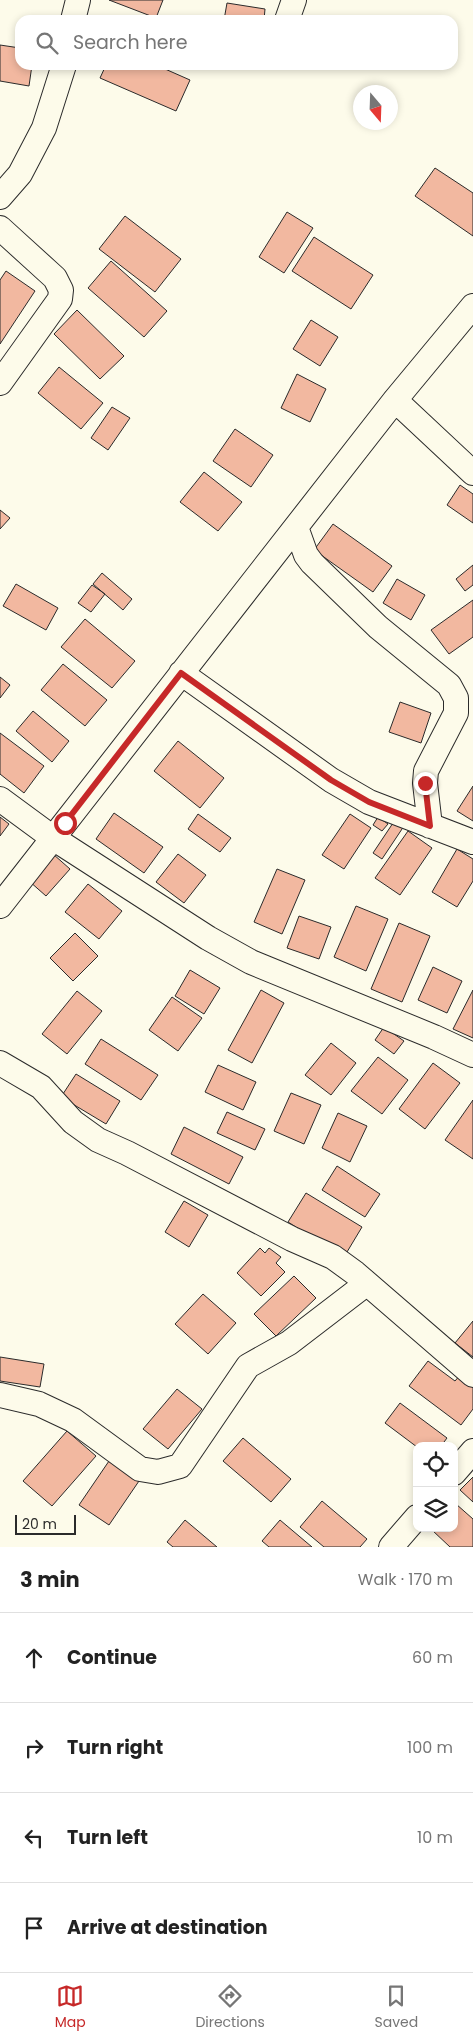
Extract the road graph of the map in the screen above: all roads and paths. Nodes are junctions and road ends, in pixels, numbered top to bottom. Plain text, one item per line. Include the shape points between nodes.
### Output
1 (78, 0) edge
2 (294, 0) edge
3 (74, 15) edge
4 (289, 15) edge
5 (62, 70) edge
6 (0, 197) edge
7 (0, 228) edge
8 (473, 306) edge
9 (0, 383) edge
10 (395, 400) junction
11 (473, 473) edge
12 (296, 527) junction
13 (181, 673) junction
14 (0, 798) edge
15 (430, 826) junction
16 (53, 838) junction
17 (473, 842) edge
18 (0, 906) edge
19 (473, 1055) edge
20 (0, 1063) edge
21 (366, 1284) junction
22 (473, 1375) edge
23 (0, 1395) edge
24 (473, 1451) edge
25 (458, 1468) edge
26 (413, 1522) edge
27 (391, 1547) edge

1 - 3 street
2 - 4 street
5 - 6 street via 44,128 20,174
7 - 9 street via 56,278 61,290 60,299
8 - 10 street
10 - 11 street
10 - 12 street
12 - 13 street
12 - 15 street via 312,563 378,627 449,685 456,698 456,713 426,772
13 - 15 street via 331,780 369,802
13 - 16 street
14 - 16 street
15 - 17 street
16 - 18 street
16 - 19 street via 251,962
20 - 21 street via 41,1087 73,1122 98,1140 332,1257
21 - 22 street
21 - 23 street via 289,1343 248,1366 180,1466 158,1472 140,1469 73,1420 39,1404
24 - 25 street
26 - 27 street

